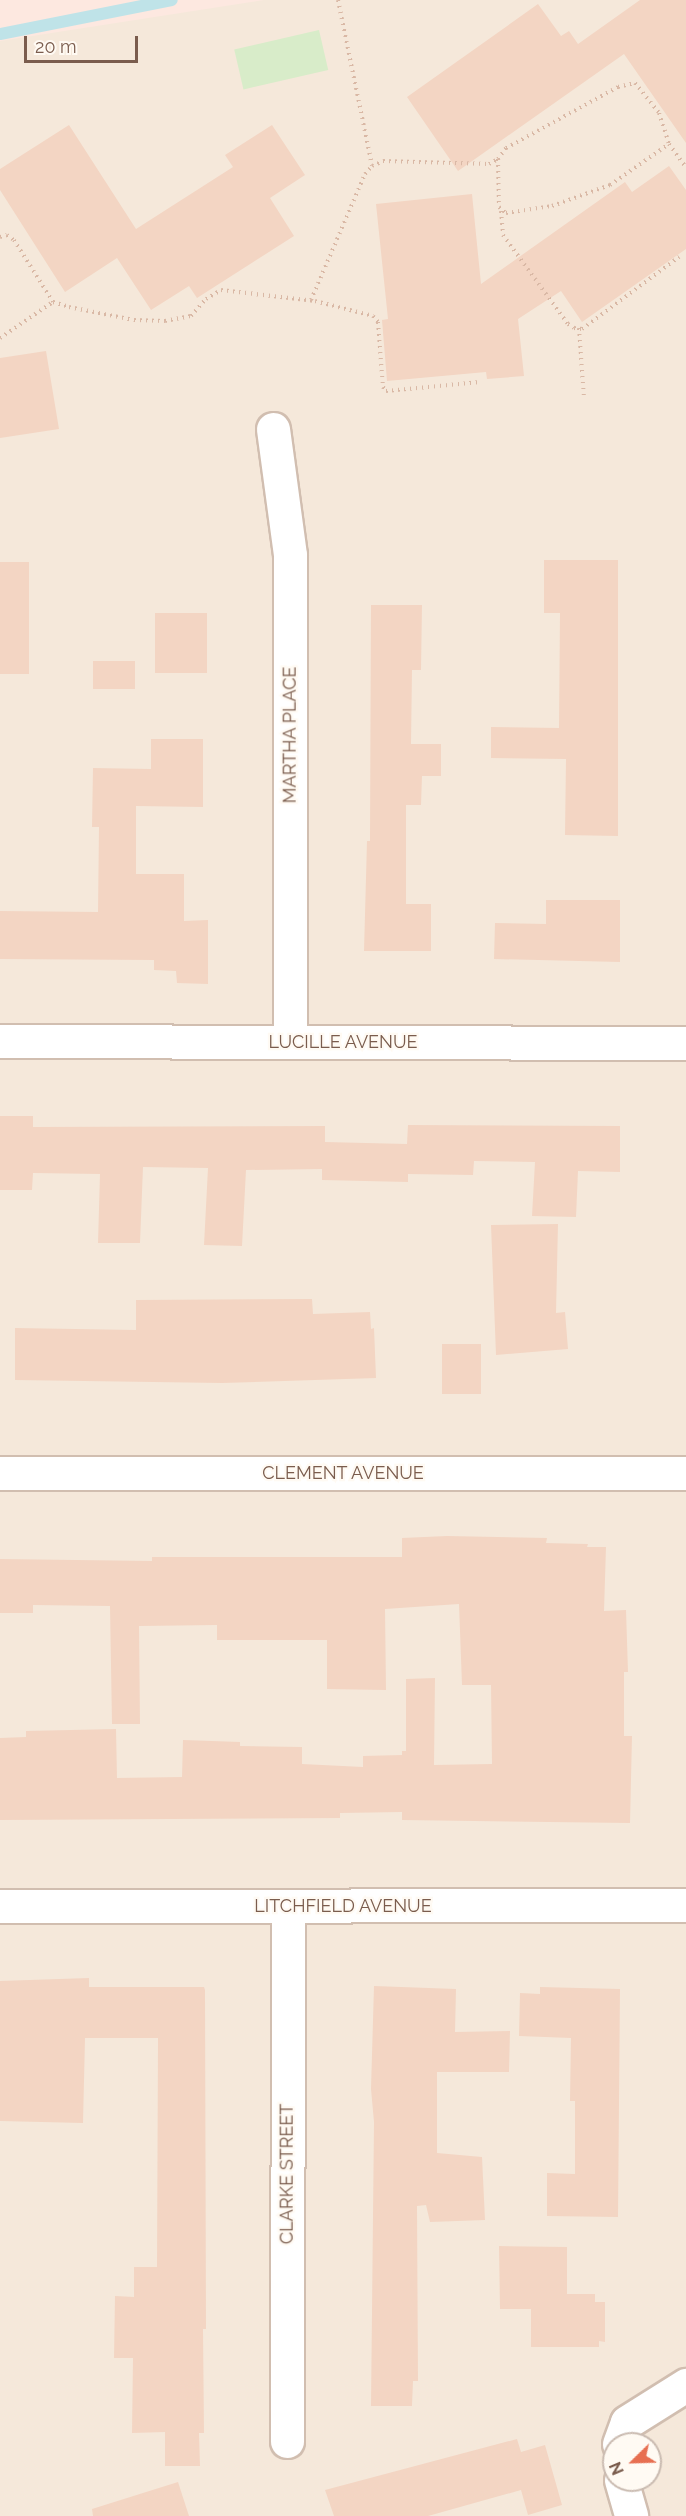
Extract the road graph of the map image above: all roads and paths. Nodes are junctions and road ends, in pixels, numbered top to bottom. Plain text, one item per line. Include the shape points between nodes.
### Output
1 (338, 0) edge
2 (669, 144) junction
3 (498, 159) junction
4 (372, 166) junction
5 (686, 167) edge
6 (501, 211) junction
7 (0, 237) edge
8 (679, 258) dead end
9 (311, 300) junction
10 (52, 302) junction
11 (579, 328) junction
12 (0, 338) edge
13 (481, 382) dead end
14 (584, 398) dead end
15 (273, 429) dead end
16 (0, 1041) edge
17 (290, 1041) junction
18 (686, 1043) edge
19 (0, 1473) edge
20 (686, 1473) edge
21 (686, 1905) edge
22 (0, 1906) edge
23 (288, 1906) junction
24 (686, 2385) edge
25 (623, 2432) edge
26 (286, 2441) dead end
27 (624, 2492) edge
28 (631, 2516) edge

1 - 4 path
2 - 3 path via 659,113 649,98 635,83 628,83 506,148
2 - 5 path
2 - 6 path via 592,193 552,206
3 - 4 path via 489,164 383,161
3 - 6 path
4 - 9 path via 365,174
6 - 11 path via 503,236 568,324
7 - 10 path via 14,240
8 - 11 path
9 - 10 path via 221,290 206,299 191,316 165,321 134,320
9 - 13 path via 373,316 378,322 386,391
10 - 12 path
11 - 14 path
15 - 17 street, MARTHA PLACE via 290,555
16 - 17 street, LUCILLE AVENUE
17 - 18 street, LUCILLE AVENUE
19 - 20 street, CLEMENT AVENUE
21 - 23 street, LITCHFIELD AVENUE
22 - 23 street, LITCHFIELD AVENUE
23 - 26 street, CLARKE STREET
24 - 25 street via 627,2422
27 - 28 street

